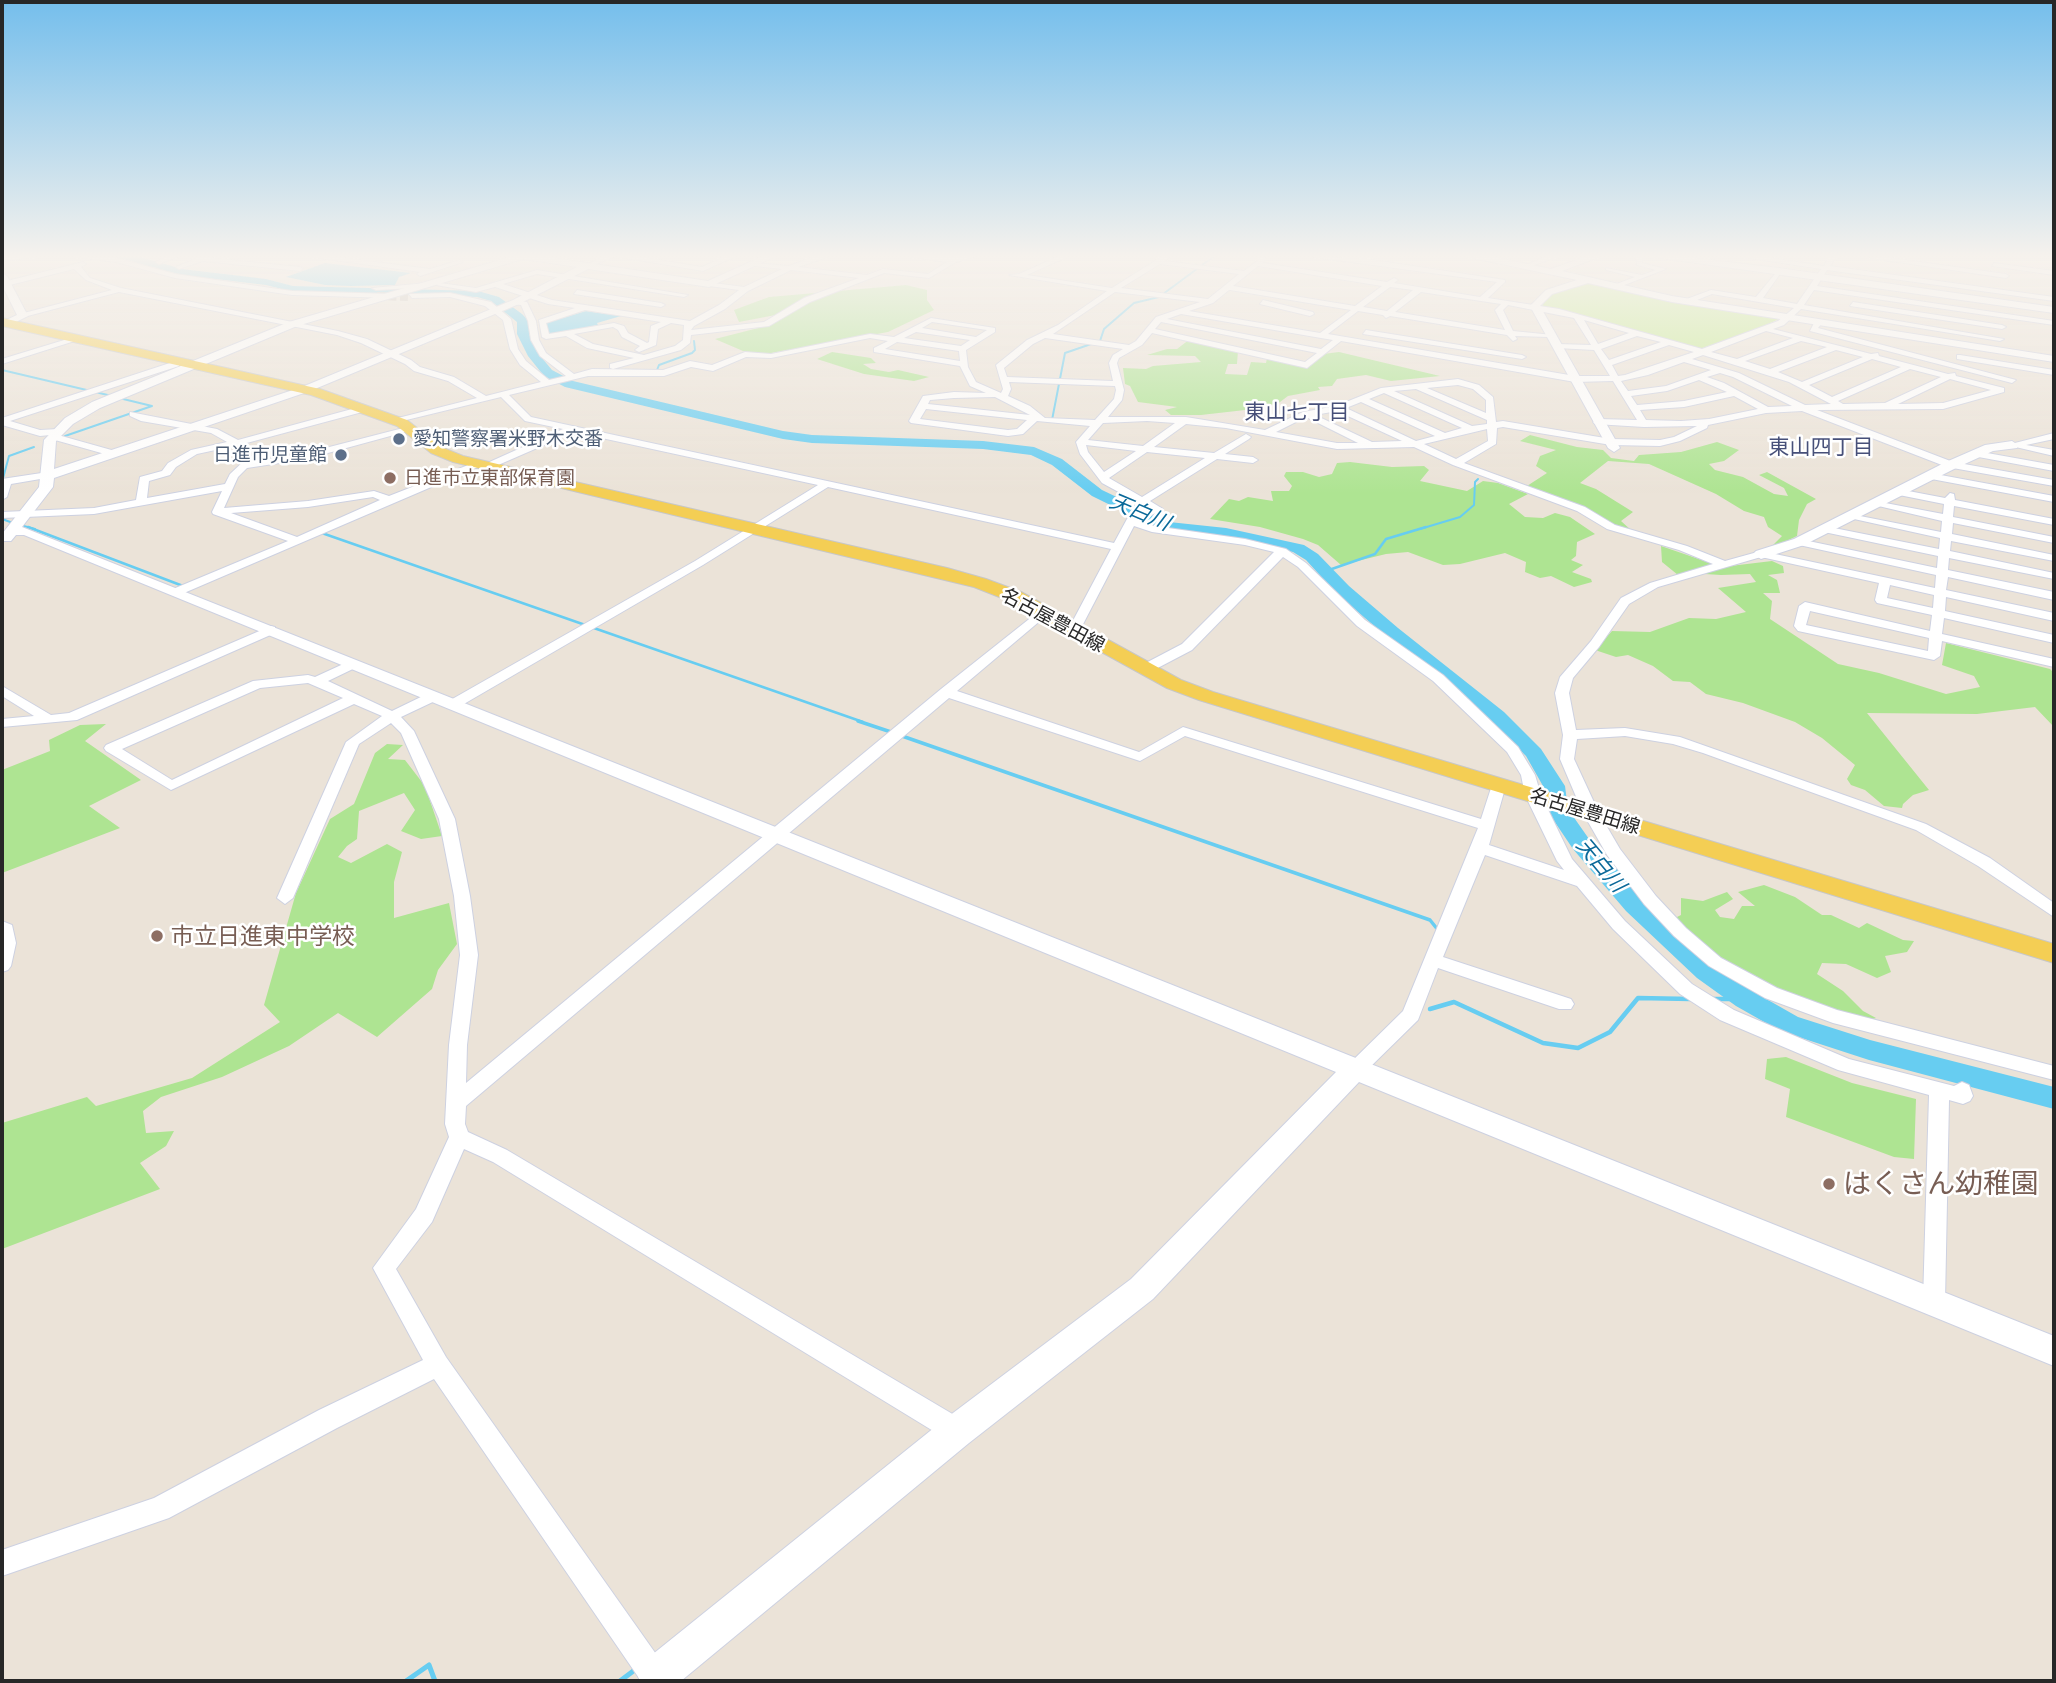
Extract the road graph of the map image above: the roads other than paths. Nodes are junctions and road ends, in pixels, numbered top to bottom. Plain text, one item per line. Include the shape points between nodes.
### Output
1 (1549, 335) edge
2 (65, 336) edge
3 (265, 336) edge
4 (346, 336) edge
5 (435, 336) edge
6 (510, 336) edge
7 (534, 336) edge
8 (571, 336) edge
9 (626, 336) edge
10 (653, 336) edge
11 (688, 336) edge
12 (901, 336) edge
13 (954, 336) edge
14 (982, 336) edge
15 (1043, 336) edge
16 (1048, 336) edge
17 (1144, 336) edge
18 (1175, 336) edge
19 (1242, 336) joint
20 (1321, 336) edge
21 (1361, 336) edge
22 (1388, 336) edge
23 (1511, 336) edge
24 (1588, 336) edge
25 (1631, 336) edge
26 (1647, 336) edge
27 (1748, 336) edge
28 (1791, 336) edge
29 (1838, 336) edge
30 (1900, 336) edge
31 (1978, 336) edge
32 (2001, 336) edge
33 (1801, 338) junction
34 (77, 339) junction
35 (895, 339) junction
36 (976, 339) junction
37 (1339, 339) junction
38 (2000, 339) junction
39 (1354, 341) junction
40 (1502, 342) dead end
41 (1670, 342) junction
42 (1516, 345) junction
43 (1958, 345) junction
44 (646, 346) junction
45 (1557, 346) junction
46 (1227, 347) junction
47 (1835, 347) junction
48 (1131, 348) junction
49 (1595, 348) junction
50 (962, 349) junction
51 (1890, 349) junction
52 (1997, 351) junction
53 (1323, 352) junction
54 (1704, 352) junction
55 (630, 354) junction
56 (1948, 354) junction
57 (389, 355) junction
58 (1522, 357) junction
59 (1872, 357) junction
60 (648, 358) junction
61 (1684, 359) junction
62 (2054, 359) edge
63 (1739, 361) junction
64 (1939, 361) junction
65 (2, 362) edge
66 (184, 364) junction
67 (1606, 364) junction
68 (1910, 366) junction
69 (2019, 367) junction
70 (931, 368) dead end
71 (1967, 368) junction
72 (965, 369) junction
73 (1720, 370) junction
74 (1529, 371) junction
75 (1772, 372) junction
76 (584, 373) junction
77 (2054, 373) edge
78 (571, 376) junction
79 (1950, 376) junction
80 (1699, 377) junction
81 (1003, 379) junction
82 (1575, 379) junction
83 (1615, 379) junction
84 (2012, 380) junction
85 (547, 383) junction
86 (1119, 384) junction
87 (1802, 385) junction
88 (1417, 387) junction
89 (1995, 388) junction
90 (306, 389) junction
91 (1384, 390) junction
92 (93, 391) junction
93 (1735, 393) junction
94 (503, 394) junction
95 (1625, 394) junction
96 (116, 396) junction
97 (1000, 397) junction
98 (483, 398) junction
99 (1361, 399) junction
100 (1836, 403) junction
101 (923, 405) junction
102 (1886, 406) junction
103 (1338, 408) junction
104 (1635, 408) junction
105 (1803, 408) junction
106 (363, 409) junction
107 (1766, 411) junction
108 (133, 414) dead end
109 (1306, 414) junction
110 (1037, 419) junction
111 (1186, 420) junction
112 (1491, 421) junction
113 (2, 422) edge
114 (1099, 422) junction
115 (1598, 422) junction
116 (1709, 422) junction
117 (1644, 424) junction
118 (404, 425) junction
119 (192, 426) junction
120 (293, 429) junction
121 (572, 429) junction
122 (1471, 429) junction
123 (1268, 432) junction
124 (58, 435) junction
125 (1444, 436) junction
126 (2054, 436) edge
127 (1246, 437) dead end
128 (1081, 442) junction
129 (237, 443) junction
130 (1415, 444) junction
131 (1370, 445) junction
132 (1612, 445) junction
133 (2012, 445) junction
134 (1146, 449) junction
135 (325, 451) junction
136 (112, 453) junction
137 (2054, 453) edge
138 (1976, 454) junction
139 (1217, 456) junction
140 (1253, 460) dead end
141 (1456, 463) junction
142 (484, 465) junction
143 (1951, 465) junction
144 (243, 466) junction
145 (2054, 468) edge
146 (48, 475) junction
147 (1930, 476) junction
148 (1103, 478) junction
149 (4, 482) edge
150 (826, 484) junction
151 (2054, 484) edge
152 (228, 487) junction
153 (1902, 490) junction
154 (2, 497) edge
155 (389, 499) junction
156 (1950, 499) junction
157 (2054, 499) edge
158 (1143, 501) junction
159 (141, 502) junction
160 (1875, 504) junction
161 (216, 512) junction
162 (2054, 515) edge
163 (1850, 517) junction
164 (1948, 519) junction
165 (1131, 521) junction
166 (7, 522) edge
167 (2054, 522) edge
168 (757, 529) junction
169 (1824, 529) junction
170 (1946, 536) junction
171 (286, 538) junction
172 (2054, 540) edge
173 (1799, 542) junction
174 (1119, 547) junction
175 (1282, 551) junction
176 (1761, 554) junction
177 (1945, 554) junction
178 (2054, 558) edge
179 (1722, 564) junction
180 (1943, 573) junction
181 (2054, 576) edge
182 (1885, 581) junction
183 (177, 592) junction
184 (1940, 593) junction
185 (2054, 596) edge
186 (1043, 612) junction
187 (1939, 614) junction
188 (2054, 617) edge
189 (271, 630) junction
190 (1074, 630) junction
191 (1936, 636) junction
192 (2054, 639) edge
193 (2054, 663) edge
194 (352, 664) junction
195 (1145, 669) junction
196 (317, 681) junction
197 (2, 690) edge
198 (946, 692) junction
199 (355, 698) junction
200 (442, 701) junction
201 (392, 716) junction
202 (47, 718) junction
203 (2, 723) edge
204 (1570, 735) junction
205 (1499, 785) junction
206 (1537, 796) junction
207 (1587, 812) junction
208 (1485, 825) junction
209 (775, 835) junction
210 (1480, 848) junction
211 (1583, 882) junction
212 (285, 898) dead end
213 (2054, 911) edge
214 (2, 927) edge
215 (2054, 954) edge
216 (1433, 960) junction
217 (2, 966) edge
218 (1565, 1004) dead end
219 (1355, 1070) junction
220 (2054, 1073) edge
221 (1940, 1089) junction
222 (1962, 1090) dead end
223 (458, 1101) junction
224 (459, 1137) junction
225 (1934, 1303) junction
226 (2054, 1351) edge
227 (438, 1366) junction
228 (957, 1431) junction
229 (2, 1563) edge
230 (655, 1680) edge

1 - 45 street
2 - 34 main road, 名古屋豊田線
3 - 66 street
4 - 57 street
5 - 57 street
6 - 85 street via 518,356
7 - 78 street via 543,354
8 - 55 street via 588,345
9 - 44 street
10 - 44 street via 653,344
11 - 60 street via 682,346
12 - 35 street
13 - 36 street
14 - 36 street
15 - 81 street via 999,367
16 - 48 street
17 - 48 street
18 - 46 street
19 - 46 street
19 - 53 street
20 - 37 street
21 - 39 street
22 - 58 street
23 - 42 street
24 - 49 street
25 - 49 street
26 - 41 street
27 - 54 street
28 - 33 street
29 - 51 street
30 - 43 street
31 - 38 street
32 - 38 street
33 - 47 street
33 - 63 street
34 - 65 street
34 - 66 main road, 名古屋豊田線
35 - 50 street
35 - 72 street via 877,350
35 - 76 street via 870,336 771,356 745,354 713,368 690,364 664,373
36 - 50 street
37 - 39 street
37 - 53 street
38 - 52 street
39 - 74 street
40 - 42 street
41 - 54 street
41 - 67 street
42 - 58 street
43 - 52 street
43 - 56 street
44 - 55 street
45 - 49 street
45 - 82 street
46 - 53 street via 1307,365
47 - 59 street
47 - 75 street
48 - 86 street via 1113,363
49 - 67 street
50 - 72 street
51 - 59 street
51 - 64 street
52 - 62 street
54 - 61 street
54 - 63 street
55 - 60 street
56 - 64 street
56 - 69 street
57 - 90 street
57 - 98 street via 452,379
58 - 74 street
59 - 68 street
59 - 87 street
60 - 76 street
61 - 73 street
61 - 83 street
63 - 75 street
64 - 71 street
66 - 90 main road, 名古屋豊田線
66 - 92 street
66 - 96 street
67 - 83 street
68 - 79 street
68 - 100 street
69 - 77 street
69 - 84 street
70 - 72 street
71 - 79 street
71 - 84 street
72 - 97 street via 973,384
73 - 80 street
73 - 105 street
74 - 82 street
75 - 87 street
76 - 78 street
78 - 85 street
79 - 89 street
79 - 102 street
80 - 93 street
80 - 95 street via 1667,388
81 - 86 street
81 - 97 street via 1007,389
82 - 83 street
82 - 115 street
83 - 95 street
84 - 89 street
85 - 94 street
86 - 114 street via 1118,400
87 - 100 street
88 - 91 street
88 - 112 street
88 - 112 street via 1458,382 1476,387 1490,399
89 - 102 street via 2001,390 1942,406
90 - 106 main road, 名古屋豊田線
90 - 119 street
91 - 99 street
91 - 122 street
92 - 96 street
92 - 113 street
93 - 104 street
93 - 107 street
94 - 98 street
94 - 121 street via 528,419
95 - 104 street
96 - 124 street via 74,418
97 - 101 street via 954,395 926,398
97 - 110 street via 1027,408
98 - 118 street
99 - 103 street
99 - 125 street
100 - 102 street
100 - 105 street
101 - 110 street
101 - 110 street via 914,421 1008,433 1020,432
103 - 109 street
103 - 130 street
104 - 117 street
105 - 107 street
105 - 143 street
106 - 118 main road, 名古屋豊田線
106 - 120 street
107 - 116 street
108 - 119 street
109 - 123 street
109 - 131 street
110 - 114 street
111 - 114 street via 1133,417
111 - 123 street
111 - 134 street
112 - 122 street
112 - 132 street
112 - 141 street via 1493,442
113 - 124 street
114 - 128 street
115 - 117 street
115 - 132 street
116 - 117 street
116 - 132 street via 1670,442
118 - 135 street
118 - 142 main road, 名古屋豊田線 via 436,450
119 - 129 street
119 - 136 street
120 - 129 street
120 - 135 street
121 - 142 street
121 - 150 street
122 - 125 street
123 - 131 street via 1337,446
124 - 136 street
124 - 146 street via 48,447
125 - 130 street
126 - 133 street
127 - 139 street
128 - 134 street
128 - 148 street via 1083,452
129 - 144 street via 250,458
129 - 159 street via 194,452 166,474 144,479
130 - 131 street
130 - 141 street
133 - 137 street
133 - 138 street
134 - 139 street
134 - 148 street
135 - 144 street
136 - 146 street
138 - 143 street
138 - 145 street
139 - 140 street
139 - 158 street
141 - 179 street via 1581,509 1623,531
142 - 155 street
142 - 168 main road, 名古屋豊田線
143 - 147 street
143 - 151 street
144 - 152 street
146 - 149 street
146 - 166 street via 46,488
147 - 153 street
147 - 157 street
148 - 158 street
149 - 154 street
150 - 168 street
150 - 174 street
152 - 159 street
152 - 161 street
153 - 156 street
153 - 160 street
155 - 161 street via 374,494
155 - 171 street via 321,532
156 - 162 street
156 - 164 street
156 - 167 street
158 - 165 street via 1158,509
159 - 166 street
160 - 163 street
160 - 164 street
161 - 171 street
163 - 169 street
163 - 170 street
164 - 170 street
164 - 172 street
165 - 174 street
165 - 175 street via 1152,529
166 - 183 street
168 - 186 main road, 名古屋豊田線 via 947,573 1014,596
168 - 200 street
169 - 173 street
169 - 177 street
170 - 177 street
170 - 178 street
171 - 183 street
173 - 176 street
173 - 180 street
174 - 190 street
175 - 195 street via 1187,647
175 - 206 street via 1355,618 1438,678 1494,729 1518,758
176 - 179 street
176 - 182 street
177 - 180 street
177 - 181 street
179 - 204 street via 1654,586 1625,601 1563,685
180 - 184 street
180 - 185 street
182 - 184 street
182 - 187 street via 1881,600
183 - 189 street
184 - 187 street
184 - 188 street
186 - 190 main road, 名古屋豊田線
186 - 198 street
187 - 191 street
187 - 192 street
189 - 194 street
189 - 202 street via 100,707 72,717
190 - 195 main road, 名古屋豊田線
191 - 191 street via 1934,656 1800,626 1805,606
191 - 193 street
194 - 196 street
194 - 200 street
195 - 205 main road, 名古屋豊田線 via 1206,696
196 - 199 street
196 - 199 street via 258,684 111,748 171,786
197 - 202 street
198 - 208 street via 1140,757 1183,731
198 - 209 street
199 - 201 street
200 - 201 street
200 - 209 street
201 - 212 street via 353,742
201 - 223 street via 407,731 419,754 447,819 454,848 469,955 458,1045
202 - 203 street
204 - 207 street via 1570,771
204 - 213 street via 1625,732 1675,740 1921,827 1984,862
205 - 206 main road, 名古屋豊田線
205 - 208 street
206 - 207 main road, 名古屋豊田線
206 - 211 street via 1557,847
207 - 215 main road, 名古屋豊田線
207 - 220 street via 1665,917 1700,951 1740,978 1833,1016
208 - 210 street
209 - 219 street
209 - 223 street
210 - 211 street
210 - 216 street
211 - 221 street via 1660,966 1727,1015 1845,1065
214 - 217 street via 7,943
216 - 218 street
216 - 219 street via 1411,1015
219 - 225 street
219 - 228 street via 1142,1289
221 - 222 street via 1963,1096
221 - 225 street
223 - 224 street via 455,1124
224 - 227 street via 424,1215 384,1269
224 - 228 street via 500,1156
225 - 226 street
227 - 229 street via 160,1509
227 - 230 street
228 - 230 street

